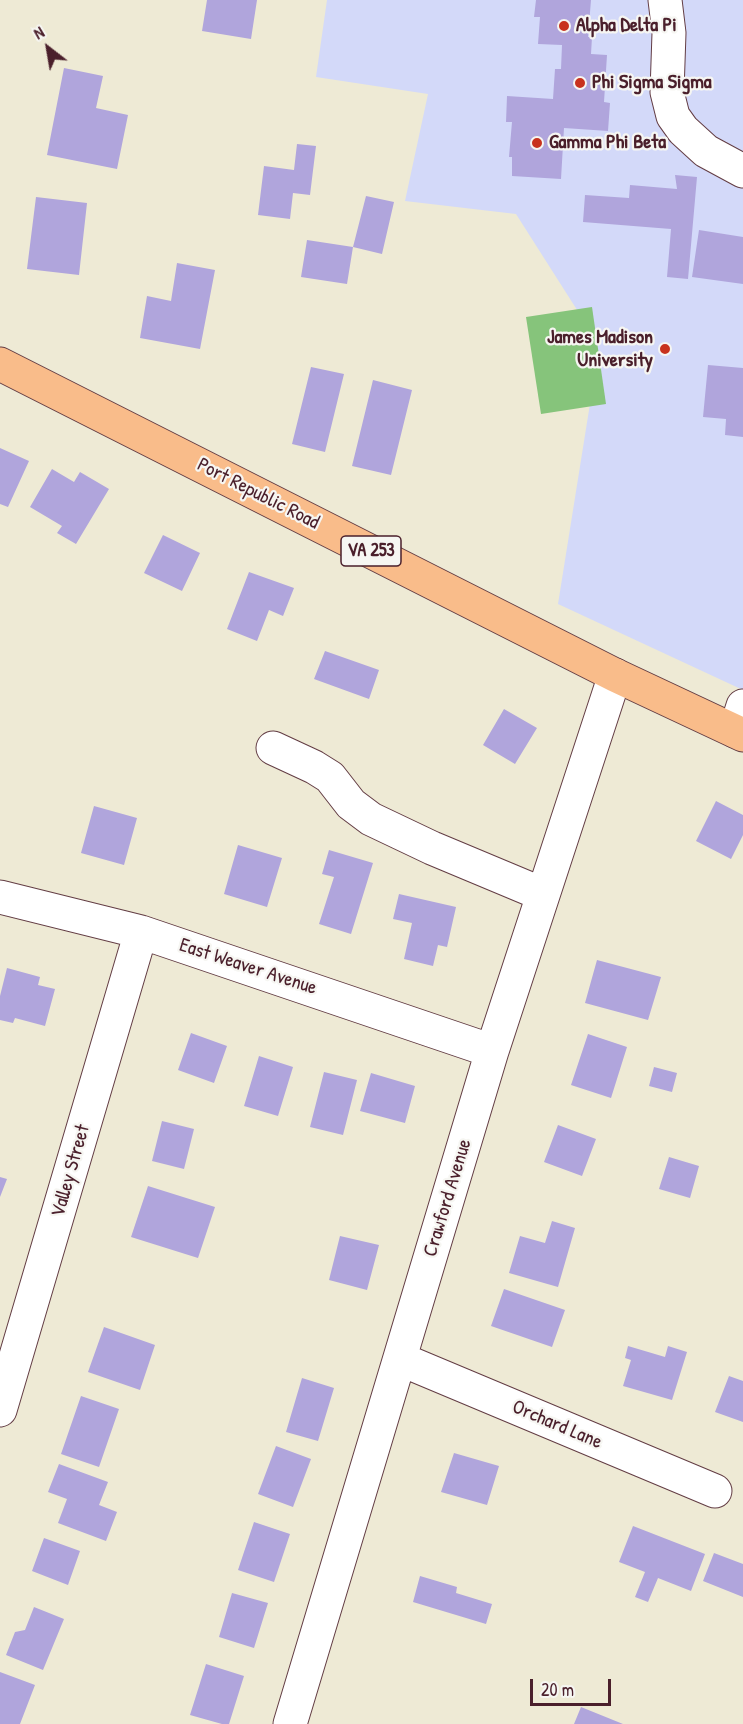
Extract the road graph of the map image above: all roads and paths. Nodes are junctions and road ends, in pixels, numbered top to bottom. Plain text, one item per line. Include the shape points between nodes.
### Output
1 (665, 0) edge
2 (743, 171) edge
3 (0, 364) edge
4 (615, 675) junction
5 (740, 724) edge
6 (273, 748) dead end
7 (542, 894) junction
8 (0, 897) edge
9 (141, 932) junction
10 (492, 1051) junction
11 (400, 1359) junction
12 (0, 1410) edge
13 (715, 1491) dead end
14 (290, 1724) edge

1 - 2 street via 669,33 667,92 673,116 695,142
3 - 4 main road, Port Republic Road / VA 253
4 - 5 main road, Port Republic Road / VA 253
4 - 7 street, Crawford Avenue
6 - 7 street via 330,777 364,815
7 - 10 street, Crawford Avenue
8 - 9 street, East Weaver Avenue
9 - 10 street, East Weaver Avenue
9 - 12 street, Valley Street
10 - 11 street, Crawford Avenue
11 - 13 street, Orchard Lane
11 - 14 street, Crawford Avenue

